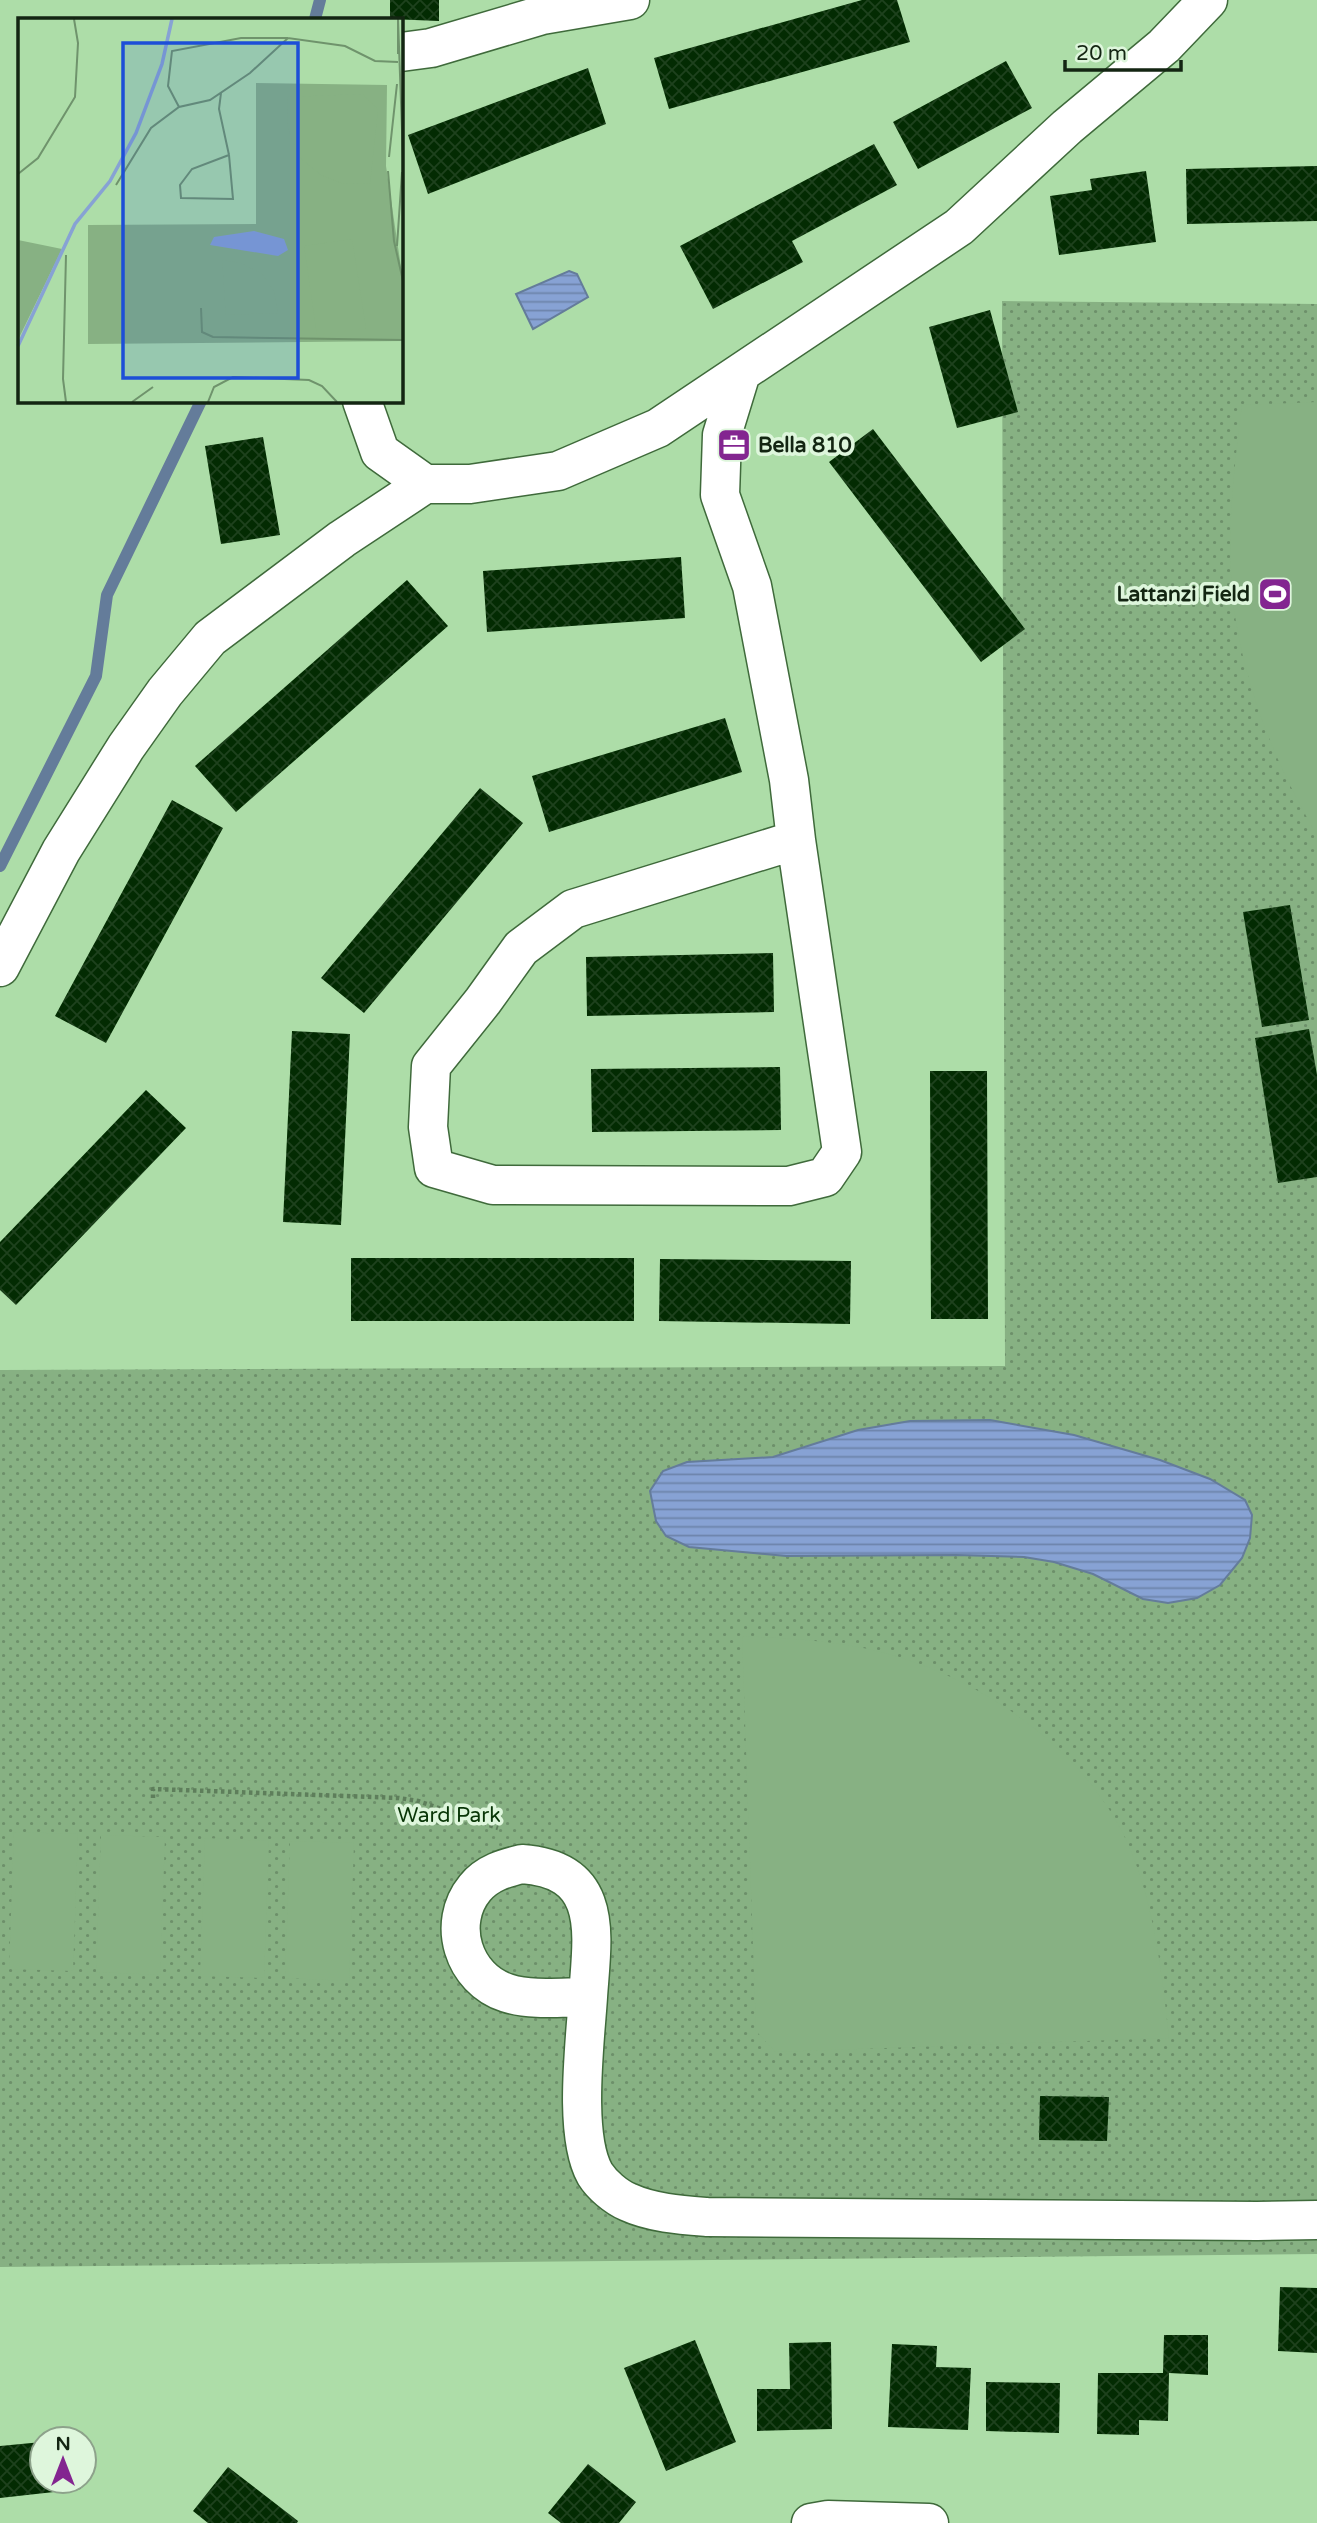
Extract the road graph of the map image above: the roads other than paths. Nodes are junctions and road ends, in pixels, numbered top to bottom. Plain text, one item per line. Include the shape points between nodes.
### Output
1 (630, 0) edge
2 (1208, 0) edge
3 (402, 52) edge
4 (741, 373) junction
5 (362, 402) edge
6 (425, 484) junction
7 (796, 840) junction
8 (0, 967) edge
9 (588, 1997) junction
10 (1317, 2220) edge
11 (811, 2523) edge
12 (929, 2523) edge

1 - 3 street via 542,15
2 - 4 street via 1164,46 959,227
4 - 6 street via 658,428 558,471 470,484
4 - 7 street via 722,435 720,495 752,586 789,779
5 - 6 street via 380,452
6 - 8 street via 342,538 210,638 126,747 61,851
7 - 7 street via 842,1152 825,1177 789,1186 493,1185 434,1168 428,1127 431,1066 521,948 573,909
9 - 9 street via 507,1993 476,1973 466,1957 461,1920 466,1902 489,1875 522,1864 541,1865 572,1882 591,1914
9 - 10 street via 583,2095 587,2152 596,2174 626,2202 707,2217
11 - 12 street

